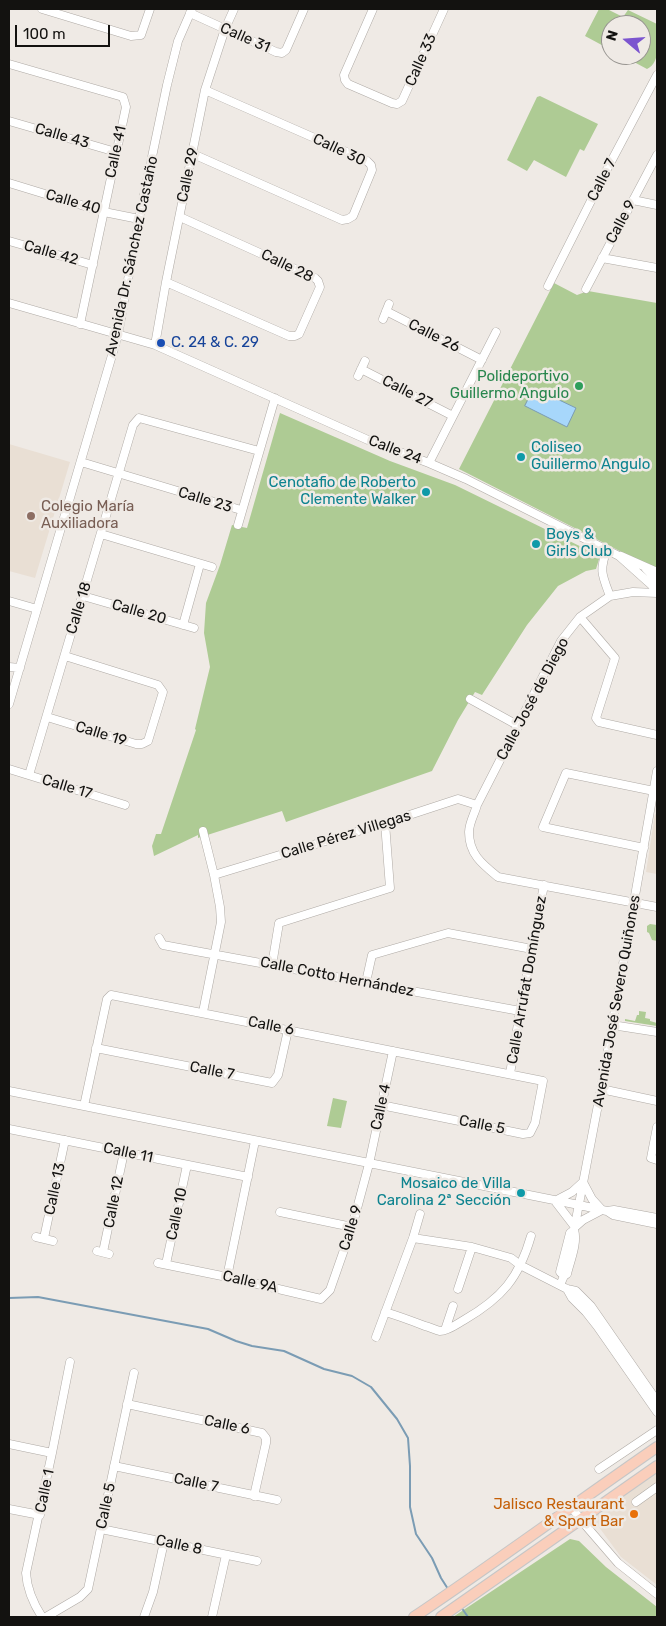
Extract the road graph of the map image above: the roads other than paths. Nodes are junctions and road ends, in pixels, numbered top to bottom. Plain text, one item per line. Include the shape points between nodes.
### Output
1 (42, 9) edge
2 (150, 9) edge
3 (234, 9) edge
4 (304, 9) edge
5 (373, 9) edge
6 (444, 9) edge
7 (191, 11) edge
8 (225, 29) junction
9 (9, 64) edge
10 (657, 75) edge
11 (205, 90) junction
12 (9, 121) edge
13 (116, 152) junction
14 (193, 154) junction
15 (657, 155) edge
16 (9, 184) edge
17 (633, 200) junction
18 (657, 205) edge
19 (104, 212) junction
20 (180, 217) junction
21 (139, 219) junction
22 (9, 241) edge
23 (602, 258) junction
24 (93, 265) junction
25 (657, 268) edge
26 (166, 282) junction
27 (548, 286) dead end
28 (586, 289) dead end
29 (9, 303) edge
30 (386, 311) dead end
31 (80, 324) junction
32 (496, 332) dead end
33 (118, 335) junction
34 (154, 345) junction
35 (482, 360) junction
36 (361, 368) dead end
37 (275, 398) junction
38 (453, 416) junction
39 (259, 451) junction
40 (81, 462) junction
41 (429, 463) junction
42 (118, 473) junction
43 (241, 510) junction
44 (238, 526) dead end
45 (102, 534) junction
46 (606, 549) junction
47 (619, 556) junction
48 (197, 563) junction
49 (642, 565) junction
50 (212, 567) dead end
51 (657, 572) edge
52 (657, 580) edge
53 (657, 592) edge
54 (83, 596) junction
55 (610, 596) junction
56 (9, 601) edge
57 (38, 609) junction
58 (580, 617) junction
59 (183, 625) junction
60 (194, 628) dead end
61 (65, 656) junction
62 (9, 667) edge
63 (20, 668) junction
64 (470, 699) dead end
65 (9, 704) edge
66 (47, 717) junction
67 (519, 726) junction
68 (657, 735) edge
69 (9, 769) edge
70 (657, 771) edge
71 (29, 775) junction
72 (654, 791) junction
73 (125, 804) dead end
74 (477, 805) junction
75 (385, 823) junction
76 (203, 831) dead end
77 (644, 848) junction
78 (214, 875) junction
79 (544, 885) junction
80 (635, 902) junction
81 (657, 907) edge
82 (159, 938) dead end
83 (532, 949) junction
84 (216, 954) junction
85 (272, 965) junction
86 (366, 982) junction
87 (520, 1011) junction
88 (203, 1012) junction
89 (612, 1025) junction
90 (288, 1030) junction
91 (657, 1032) edge
92 (96, 1048) junction
93 (393, 1051) junction
94 (510, 1074) junction
95 (544, 1081) joint
96 (602, 1089) junction
97 (9, 1091) edge
98 (657, 1101) edge
99 (381, 1105) junction
100 (84, 1106) junction
101 (657, 1127) edge
102 (9, 1129) edge
103 (65, 1140) junction
104 (255, 1141) junction
105 (124, 1152) junction
106 (657, 1160) edge
107 (368, 1164) junction
108 (187, 1165) junction
109 (248, 1177) junction
110 (583, 1182) junction
111 (555, 1201) junction
112 (579, 1205) junction
113 (605, 1211) junction
114 (280, 1212) dead end
115 (420, 1214) dead end
116 (657, 1218) edge
117 (657, 1224) edge
118 (352, 1227) junction
119 (575, 1228) junction
120 (531, 1236) dead end
121 (414, 1238) junction
122 (53, 1241) dead end
123 (472, 1248) junction
124 (103, 1253) dead end
125 (158, 1263) dead end
126 (166, 1264) junction
127 (520, 1265) junction
128 (227, 1277) junction
129 (564, 1287) junction
130 (458, 1289) dead end
131 (330, 1290) joint
132 (453, 1306) dead end
133 (385, 1312) junction
134 (445, 1330) junction
135 (376, 1336) dead end
136 (70, 1362) dead end
137 (134, 1373) dead end
138 (648, 1394) junction
139 (657, 1401) edge
140 (127, 1404) junction
141 (657, 1412) edge
142 (657, 1430) edge
143 (9, 1444) edge
144 (657, 1446) edge
145 (52, 1453) junction
146 (114, 1466) junction
147 (657, 1466) edge
148 (599, 1469) dead end
149 (657, 1487) edge
150 (254, 1496) junction
151 (277, 1500) dead end
152 (636, 1502) dead end
153 (571, 1506) junction
154 (9, 1509) edge
155 (40, 1515) junction
156 (580, 1520) junction
157 (102, 1529) junction
158 (164, 1542) junction
159 (226, 1555) junction
160 (257, 1561) dead end
161 (657, 1594) edge
162 (42, 1617) edge
163 (46, 1617) edge
164 (144, 1617) edge
165 (212, 1617) edge
166 (414, 1617) edge
167 (441, 1617) edge

1 - 2 street via 131,36 141,35
3 - 8 street, Calle 29
4 - 8 street, Calle 31 via 282,53
5 - 6 street, Calle 33 via 344,75 345,80 397,104 402,101
7 - 8 street, Calle 31
7 - 21 street, Avenida Dr. Sánchez Castaño via 178,41
8 - 11 street, Calle 29
9 - 13 street, Calle 41 via 123,97 126,108
10 - 27 street, Calle 7
11 - 14 street, Calle 29
11 - 14 street, Calle 30 via 367,161 372,170 353,216 342,220
12 - 13 street, Calle 43
13 - 19 street, Calle 41
14 - 20 street, Calle 29
15 - 17 street, Calle 9
16 - 19 street, Calle 40
17 - 18 street
17 - 23 street, Calle 9
19 - 21 street, Calle 40
19 - 24 street, Calle 41
20 - 26 street, Calle 29
20 - 26 street, Calle 28 via 315,278 320,287 299,334 289,336
21 - 33 street, Avenida Dr. Sánchez Castaño
22 - 24 street, Calle 42
23 - 25 street
23 - 28 street, Calle 9
24 - 31 street, Calle 41
26 - 34 street, Calle 29
29 - 31 street, Calle 24
30 - 35 street, Calle 26
31 - 33 street, Calle 24
32 - 35 street
33 - 34 street, Calle 24
33 - 40 street, Avenida Dr. Sánchez Castaño
34 - 37 street, Calle 24
35 - 38 street
36 - 38 street, Calle 27
37 - 39 street, Calle 23
37 - 41 street, Calle 24 via 368,440
38 - 41 street
39 - 42 street, Calle 18 via 139,418 133,425
39 - 43 street, Calle 23
40 - 42 street, Calle 23
40 - 57 street, Avenida Dr. Sánchez Castaño
41 - 46 street, Calle 24
42 - 43 street, Calle 23
42 - 45 street, Calle 18
43 - 44 street
45 - 48 street
45 - 54 street, Calle 18
46 - 47 street, Calle 24
46 - 55 street via 602,573
47 - 49 street
47 - 53 street, Calle 24
48 - 50 street
48 - 59 street
49 - 51 street
49 - 52 street
53 - 55 street, Calle José de Diego
54 - 59 street, Calle 20
54 - 61 street, Calle 18
55 - 58 street, Calle José de Diego
56 - 57 street
57 - 63 street, Avenida Dr. Sánchez Castaño
58 - 67 street, Calle José de Diego via 561,641
58 - 68 street via 615,658 596,718 599,722
59 - 60 street, Calle 20
61 - 66 street, Calle 18
61 - 66 street, Calle 19 via 158,685 163,692 148,741 142,744
62 - 63 street
63 - 65 street, Avenida Dr. Sánchez Castaño
64 - 67 street
66 - 71 street, Calle 18
67 - 74 street, Calle José de Diego
69 - 71 street, Calle 17
70 - 72 street, Avenida José Severo Quiñones
71 - 73 street, Calle 17
72 - 77 street, Avenida José Severo Quiñones
72 - 77 street via 566,772 542,827
74 - 75 street, Calle Pérez Villegas via 458,799
74 - 79 street, Calle José de Diego via 469,831 474,855 498,877
75 - 78 street, Calle Pérez Villegas
75 - 85 street via 390,888 279,923
76 - 78 street
77 - 80 street, Avenida José Severo Quiñones
78 - 84 street via 221,922
79 - 80 street, Calle José de Diego
79 - 83 street, Calle Arrufat Domínguez
80 - 81 street, Calle José de Diego
80 - 89 street, Avenida José Severo Quiñones
82 - 84 street, Calle Cotto Hernández via 163,945
83 - 86 street via 448,933 372,955
83 - 87 street, Calle Arrufat Domínguez
84 - 85 street, Calle Cotto Hernández
84 - 88 street
85 - 86 street, Calle Cotto Hernández
86 - 87 street, Calle Cotto Hernández
87 - 94 street, Calle Arrufat Domínguez
88 - 90 street, Calle 6
88 - 92 street, Calle 6 via 111,995 107,998
89 - 91 street
89 - 96 street, Avenida José Severo Quiñones
90 - 92 street, Calle 7 via 278,1074 272,1083
90 - 93 street, Calle 6
92 - 100 street, Calle 6
93 - 94 street, Calle 6
93 - 99 street, Calle 4
94 - 95 street, Calle 6
95 - 99 street, Calle 5 via 535,1123 530,1133 524,1134
96 - 98 street
96 - 110 street, Avenida José Severo Quiñones
97 - 100 street
99 - 107 street, Calle 4
100 - 104 street
101 - 106 street via 651,1158
102 - 103 street, Calle 11
103 - 105 street, Calle 11
103 - 122 street, Calle 13 via 40,1238
104 - 107 street
104 - 109 street
105 - 108 street, Calle 11
105 - 124 street, Calle 12
107 - 111 street
107 - 118 street, Calle 9
108 - 109 street, Calle 11
108 - 126 street, Calle 10
109 - 128 street
110 - 111 street
110 - 112 street, Avenida José Severo Quiñones
110 - 113 street via 589,1195
111 - 112 street
111 - 119 street
112 - 113 street
112 - 119 street, Avenida José Severo Quiñones
113 - 116 street
113 - 117 street
113 - 119 street via 583,1220
114 - 118 street
115 - 121 street
118 - 131 street, Calle 9
119 - 129 street, Avenida José Severo Quiñones via 570,1233 571,1244 560,1272 564,1276
120 - 127 street
121 - 123 street
121 - 133 street
123 - 127 street via 512,1258
123 - 130 street
125 - 126 street, Calle 9A
126 - 128 street, Calle 9A
127 - 129 street
127 - 134 street via 512,1281 496,1298
128 - 131 street, Calle 9A via 321,1299
129 - 138 street via 608,1336
132 - 134 street
133 - 134 street via 439,1331
133 - 135 street
136 - 145 street, Calle 1
137 - 140 street, Calle 5
138 - 139 street
138 - 141 street
140 - 146 street, Calle 5
140 - 150 street, Calle 6 via 262,1433 266,1443
142 - 148 street
143 - 145 street
144 - 153 main road
145 - 155 street, Calle 1
146 - 150 street, Calle 7
146 - 157 street, Calle 5
147 - 156 main road
149 - 152 street
150 - 151 street, Calle 7
153 - 156 street
153 - 166 main road
154 - 155 street
155 - 162 street, Calle 1 via 26,1584
156 - 161 street via 618,1563
156 - 167 main road
157 - 158 street, Calle 8
157 - 163 street, Calle 5 via 88,1589
158 - 159 street, Calle 8
158 - 164 street via 154,1592
159 - 160 street, Calle 8
159 - 165 street

